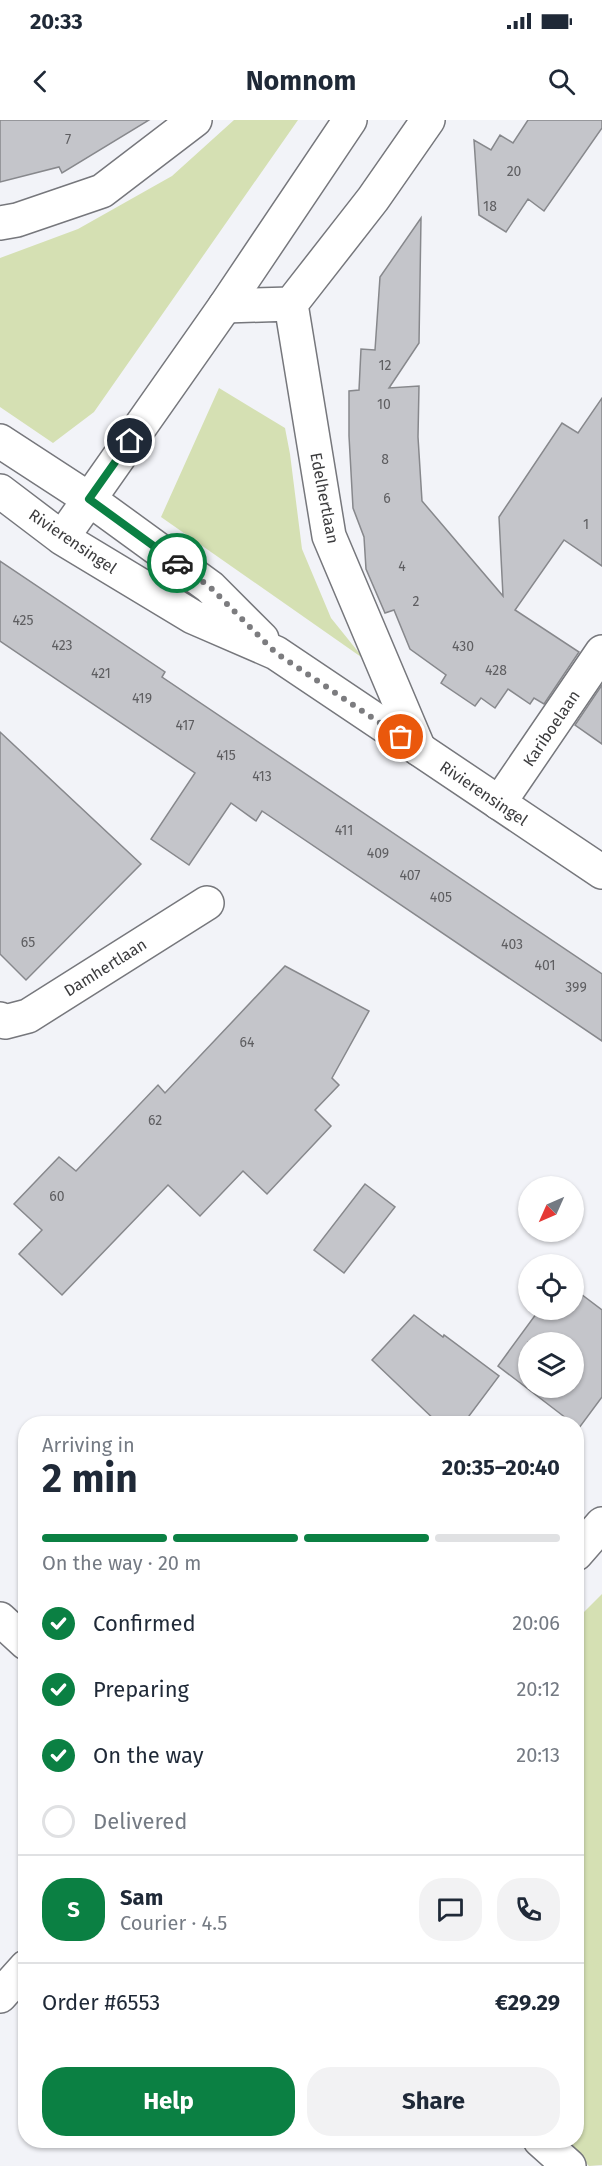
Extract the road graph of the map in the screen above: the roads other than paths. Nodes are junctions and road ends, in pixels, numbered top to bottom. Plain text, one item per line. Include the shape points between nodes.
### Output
1 (195, 120) edge
2 (350, 120) edge
3 (428, 120) edge
4 (0, 223) edge
5 (291, 304) junction
6 (225, 306) junction
7 (0, 441) edge
8 (0, 491) edge
9 (89, 499) junction
10 (62, 538) junction
11 (602, 652) edge
12 (276, 653) junction
13 (419, 749) junction
14 (499, 803) junction
15 (602, 872) edge
16 (207, 903) dead end
17 (0, 1019) edge
18 (602, 1524) edge
19 (584, 1545) edge
20 (0, 1619) edge
21 (18, 1636) edge
22 (18, 1975) edge
23 (0, 1996) edge
24 (549, 2148) edge
25 (569, 2166) edge

1 - 4 street via 102,191
2 - 6 street
3 - 5 street via 373,199
5 - 6 street
5 - 13 street, Edelhertlaan via 329,536
6 - 9 street
7 - 9 street, Rivierensingel
8 - 10 street, Rivierensingel
9 - 10 street
9 - 12 street, Rivierensingel via 210,587
10 - 12 street, Rivierensingel via 193,617
11 - 14 street, Kariboelaan
12 - 13 street, Rivierensingel
13 - 14 street, Rivierensingel
14 - 15 street, Rivierensingel
16 - 17 street, Damhertlaan via 28,1016 5,1022
18 - 19 street
20 - 21 street
22 - 23 street
24 - 25 street

